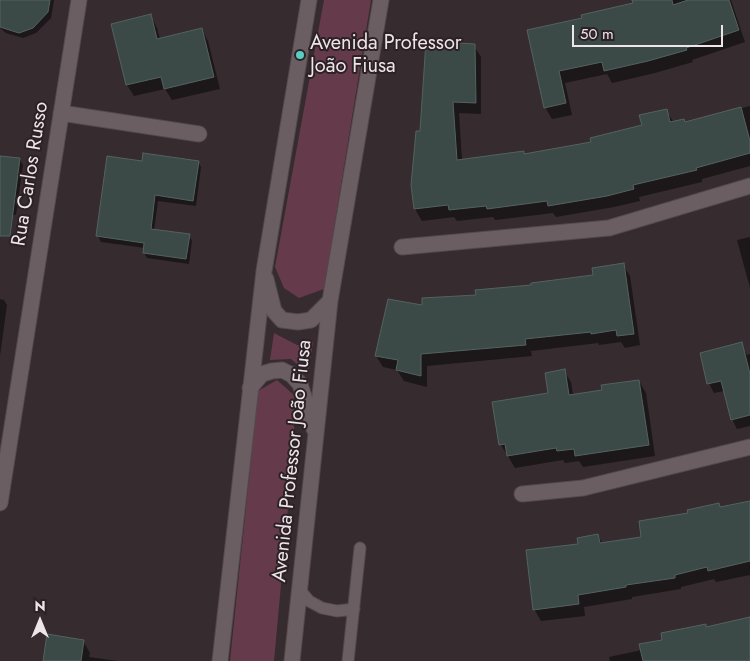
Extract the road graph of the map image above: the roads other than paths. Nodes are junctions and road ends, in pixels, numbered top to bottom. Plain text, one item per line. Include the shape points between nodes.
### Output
1 (79, 0) edge
2 (309, 0) edge
3 (381, 0) edge
4 (61, 112) junction
5 (199, 134) dead end
6 (750, 186) edge
7 (402, 247) dead end
8 (264, 271) junction
9 (330, 301) junction
10 (250, 388) junction
11 (7, 407) edge
12 (316, 435) junction
13 (750, 446) edge
14 (522, 494) dead end
15 (0, 503) edge
16 (360, 548) dead end
17 (299, 589) junction
18 (354, 609) junction
19 (220, 661) edge
20 (292, 661) edge
21 (348, 661) edge

1 - 4 main road, Rua Carlos Russo
2 - 8 main road
3 - 9 main road, Avenida Professor João Fiusa
4 - 5 main road
4 - 11 main road, Rua Carlos Russo
6 - 7 main road via 609,228
8 - 9 main road via 274,311 282,320 311,320
8 - 10 main road
9 - 12 main road, Avenida Professor João Fiusa
10 - 12 main road via 262,374 272,370 292,375 300,384
10 - 19 main road
11 - 15 main road, Rua Carlos Russo
12 - 17 main road, Avenida Professor João Fiusa
13 - 14 main road via 583,488
16 - 18 lane
17 - 18 lane via 309,601 322,608
17 - 20 main road, Avenida Professor João Fiusa
18 - 21 lane

